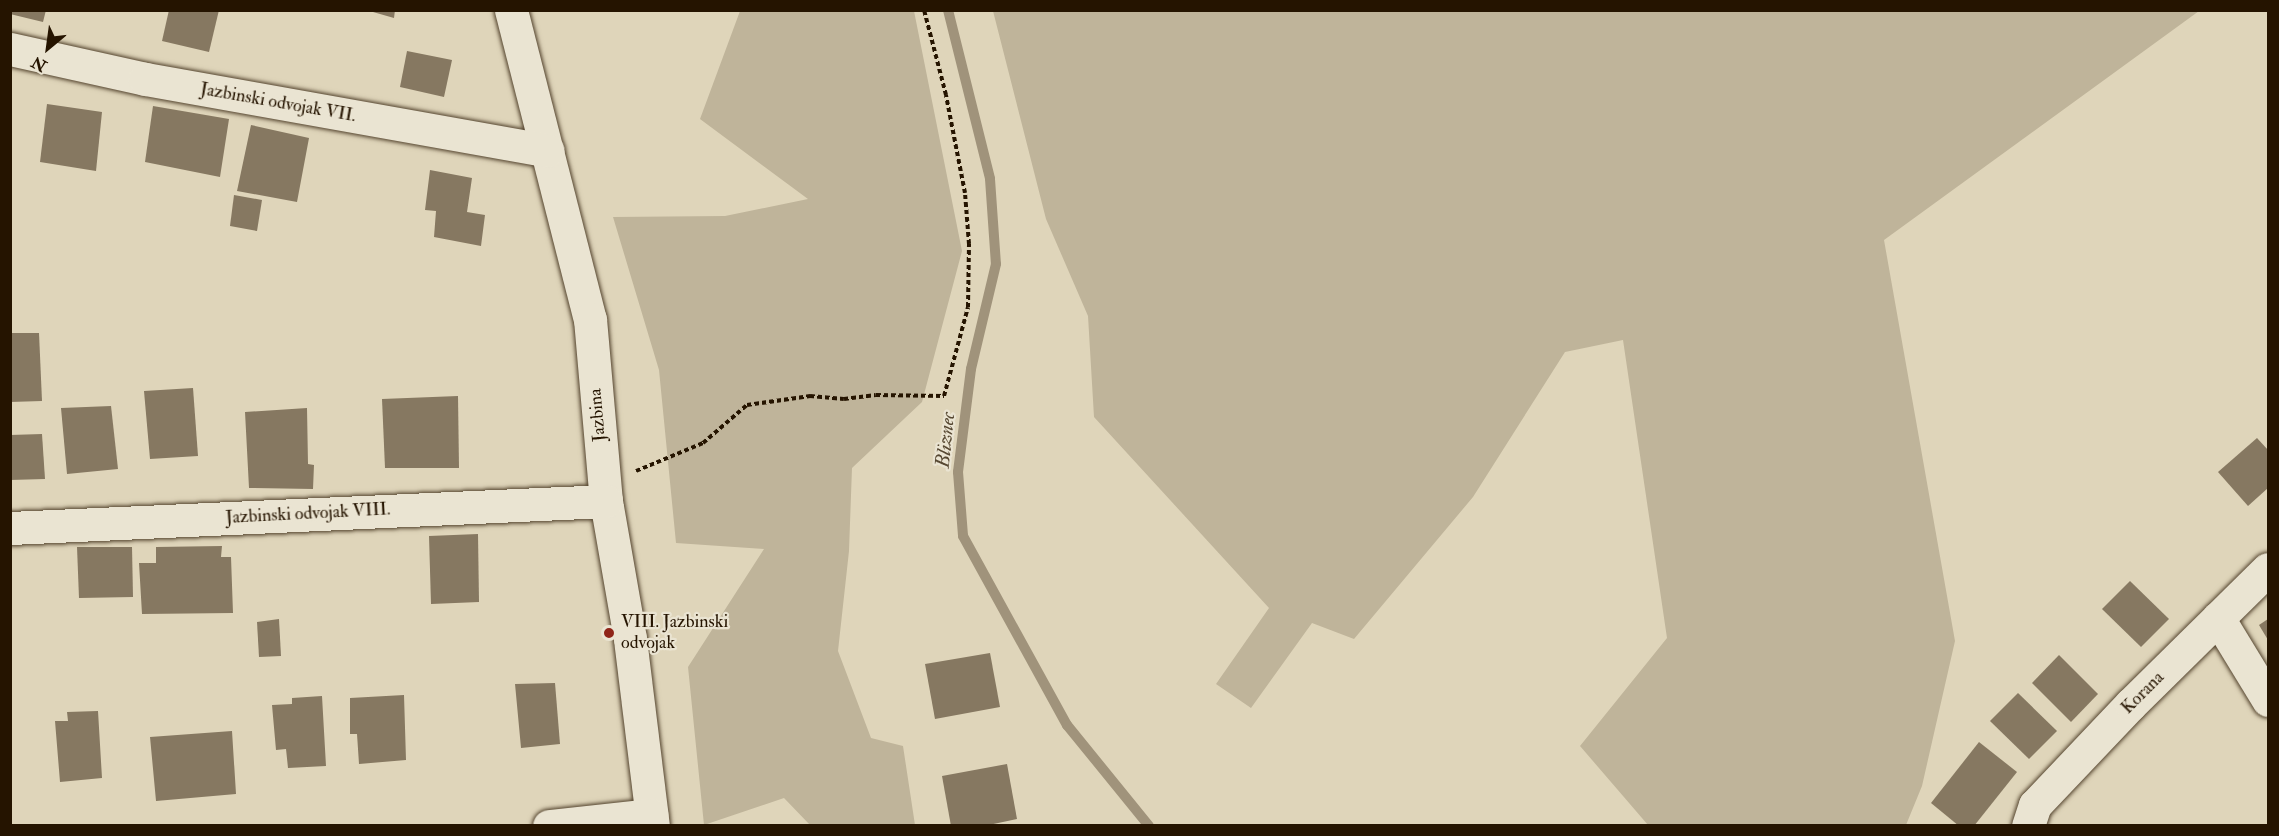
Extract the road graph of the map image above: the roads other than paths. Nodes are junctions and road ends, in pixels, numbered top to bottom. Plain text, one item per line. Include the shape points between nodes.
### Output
1 (511, 10) edge
2 (10, 50) edge
3 (548, 151) junction
4 (606, 501) junction
5 (10, 528) edge
6 (2268, 569) edge
7 (2218, 618) junction
8 (2268, 700) edge
9 (652, 820) edge
10 (549, 825) edge
11 (2028, 825) edge

1 - 3 street, Jazbina
2 - 3 street, Jazbinski odvojak VII. via 145,79
3 - 4 street, Jazbina via 590,319
4 - 5 street, Jazbinski odvojak VIII.
4 - 9 street, Jazbina via 630,639
6 - 7 street, Korana
7 - 8 street
7 - 11 street, Korana via 2036,805
9 - 10 street

